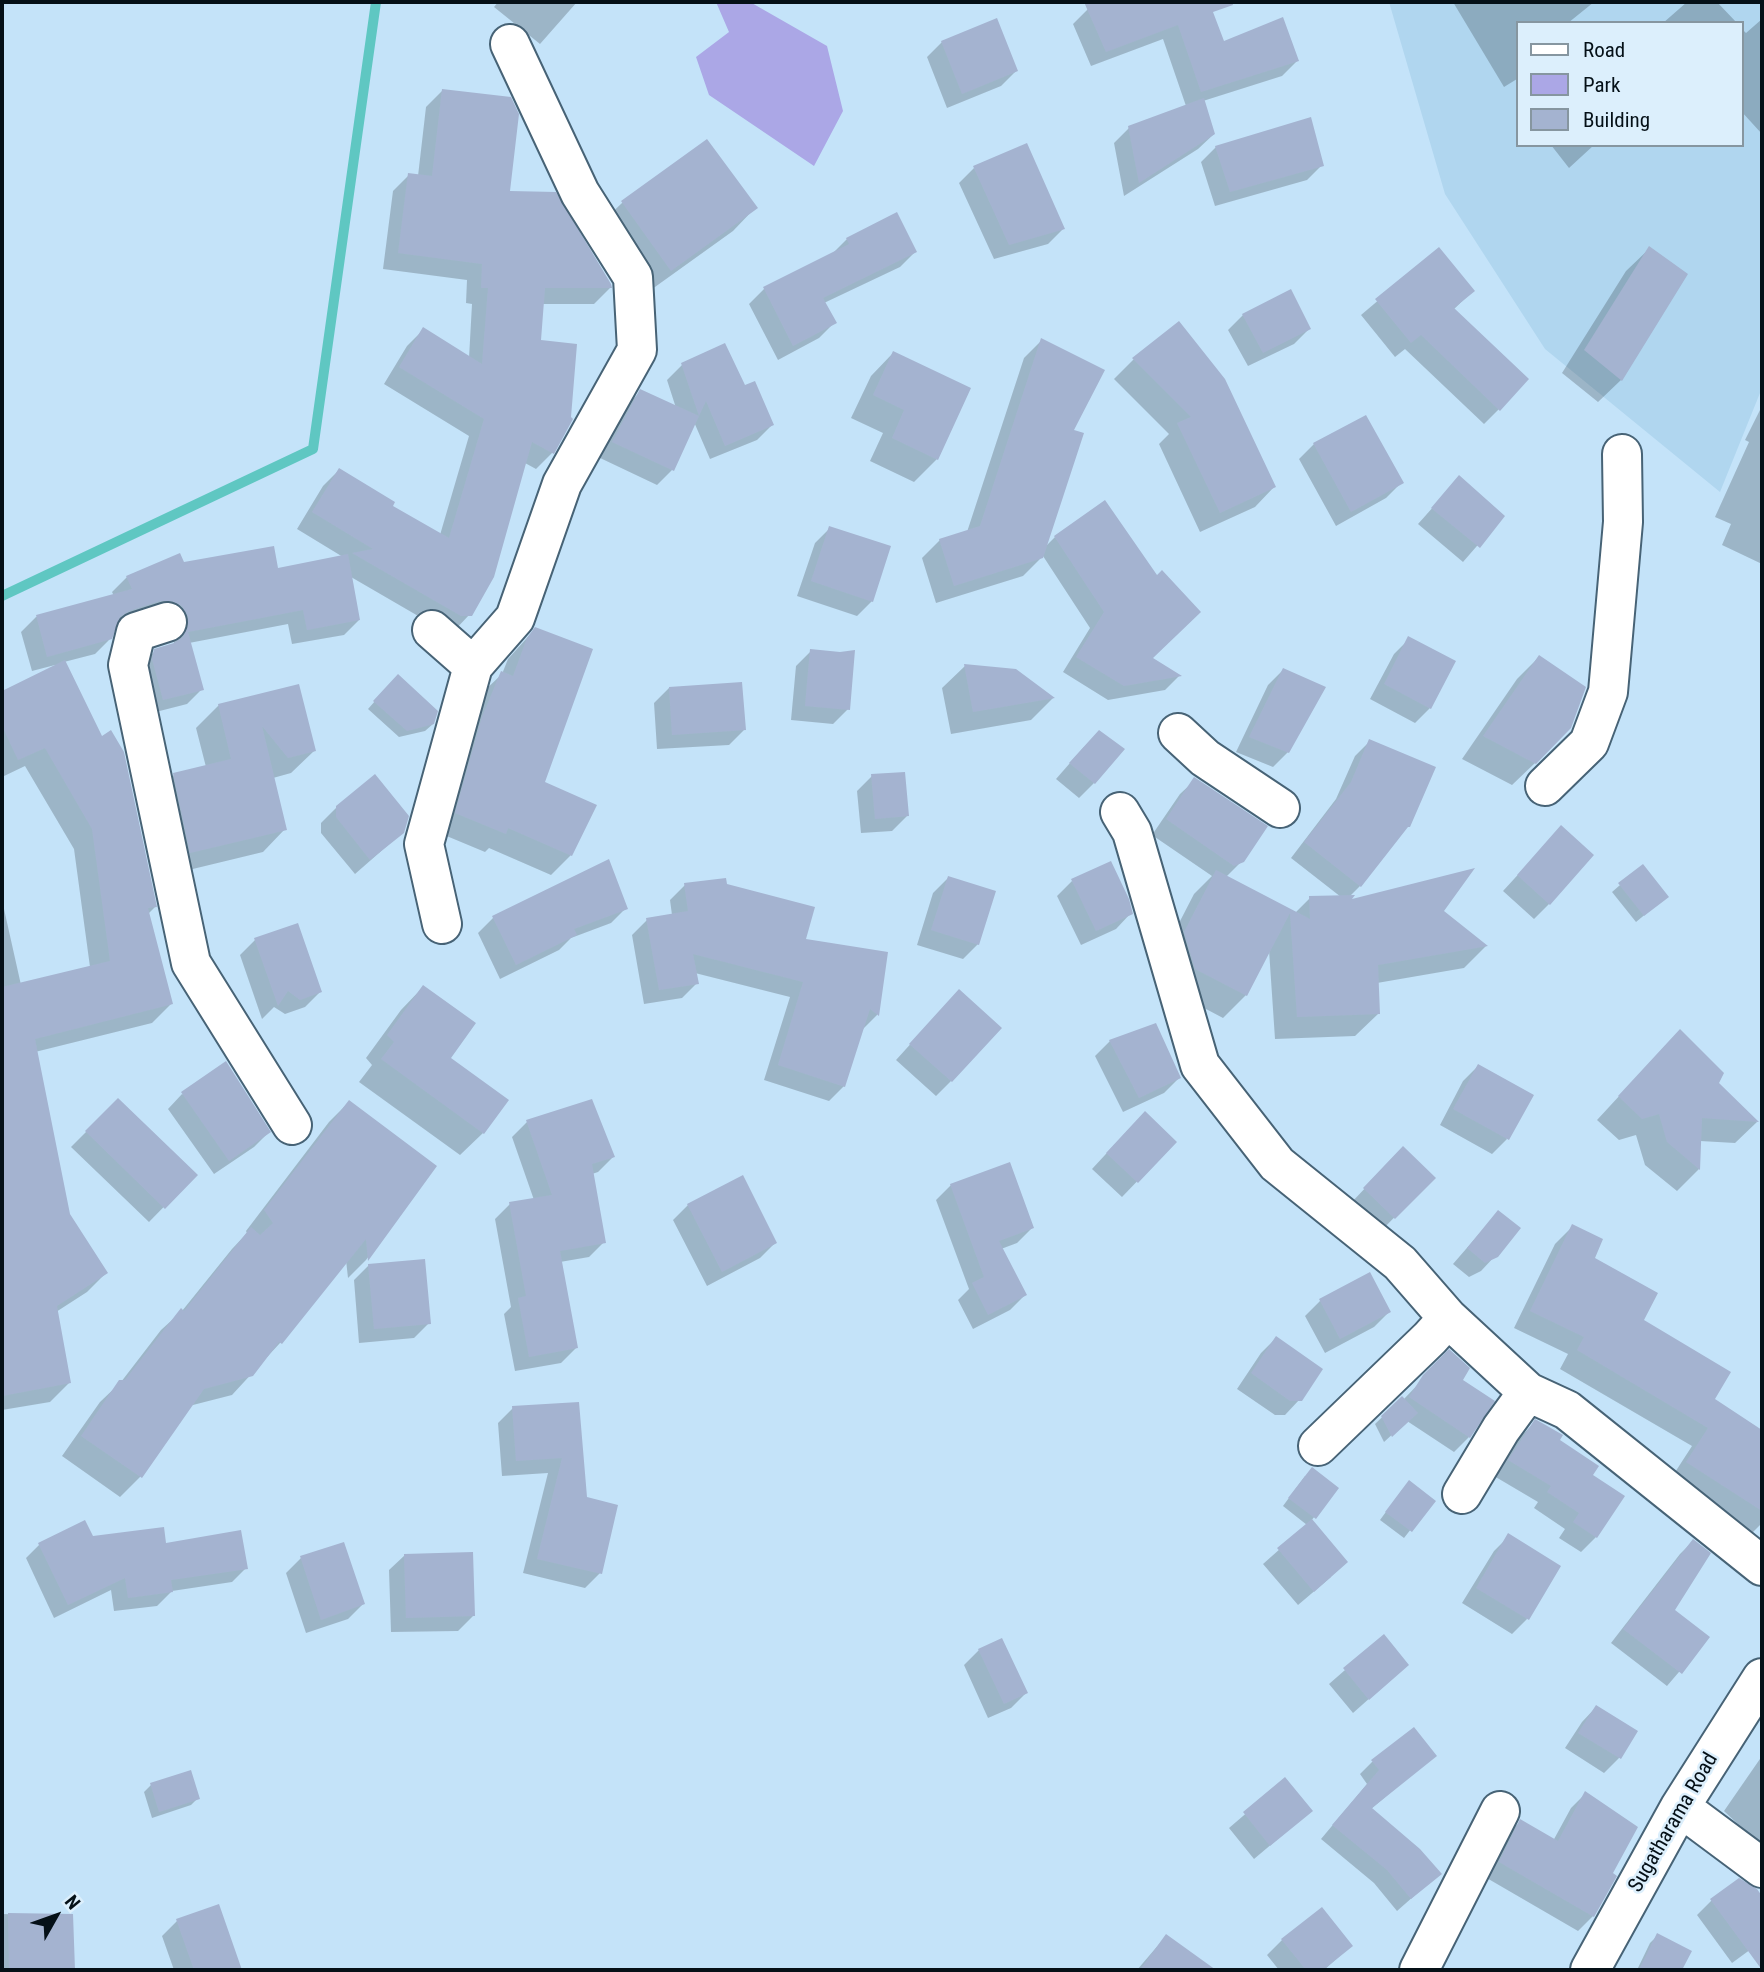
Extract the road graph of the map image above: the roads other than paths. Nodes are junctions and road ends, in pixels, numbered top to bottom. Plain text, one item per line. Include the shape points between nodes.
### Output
1 (510, 44) dead end
2 (1622, 454) dead end
3 (167, 622) dead end
4 (432, 630) dead end
5 (473, 667) junction
6 (1178, 733) dead end
7 (1545, 786) dead end
8 (1280, 808) dead end
9 (1120, 813) dead end
10 (442, 924) dead end
11 (292, 1125) dead end
12 (1448, 1318) junction
13 (1528, 1392) junction
14 (1318, 1446) dead end
15 (1462, 1494) dead end
16 (1762, 1566) edge
17 (1762, 1678) edge
18 (1680, 1807) junction
19 (1500, 1811) dead end
20 (1762, 1868) edge
21 (1419, 1970) edge
22 (1590, 1970) edge

1 - 5 street via 579,193 633,277 638,350 562,484 515,618
2 - 7 street via 1622,522 1608,692 1589,743
3 - 11 street via 136,632 128,665 191,963
4 - 5 street
5 - 10 street via 424,844
6 - 8 street via 1205,758
9 - 12 street via 1132,832 1200,1065 1277,1164 1400,1262
12 - 13 street
12 - 14 street
13 - 15 street
13 - 16 street via 1567,1410
17 - 18 street, Sugatharama Road
18 - 20 street
18 - 22 street, Sugatharama Road
19 - 21 street

